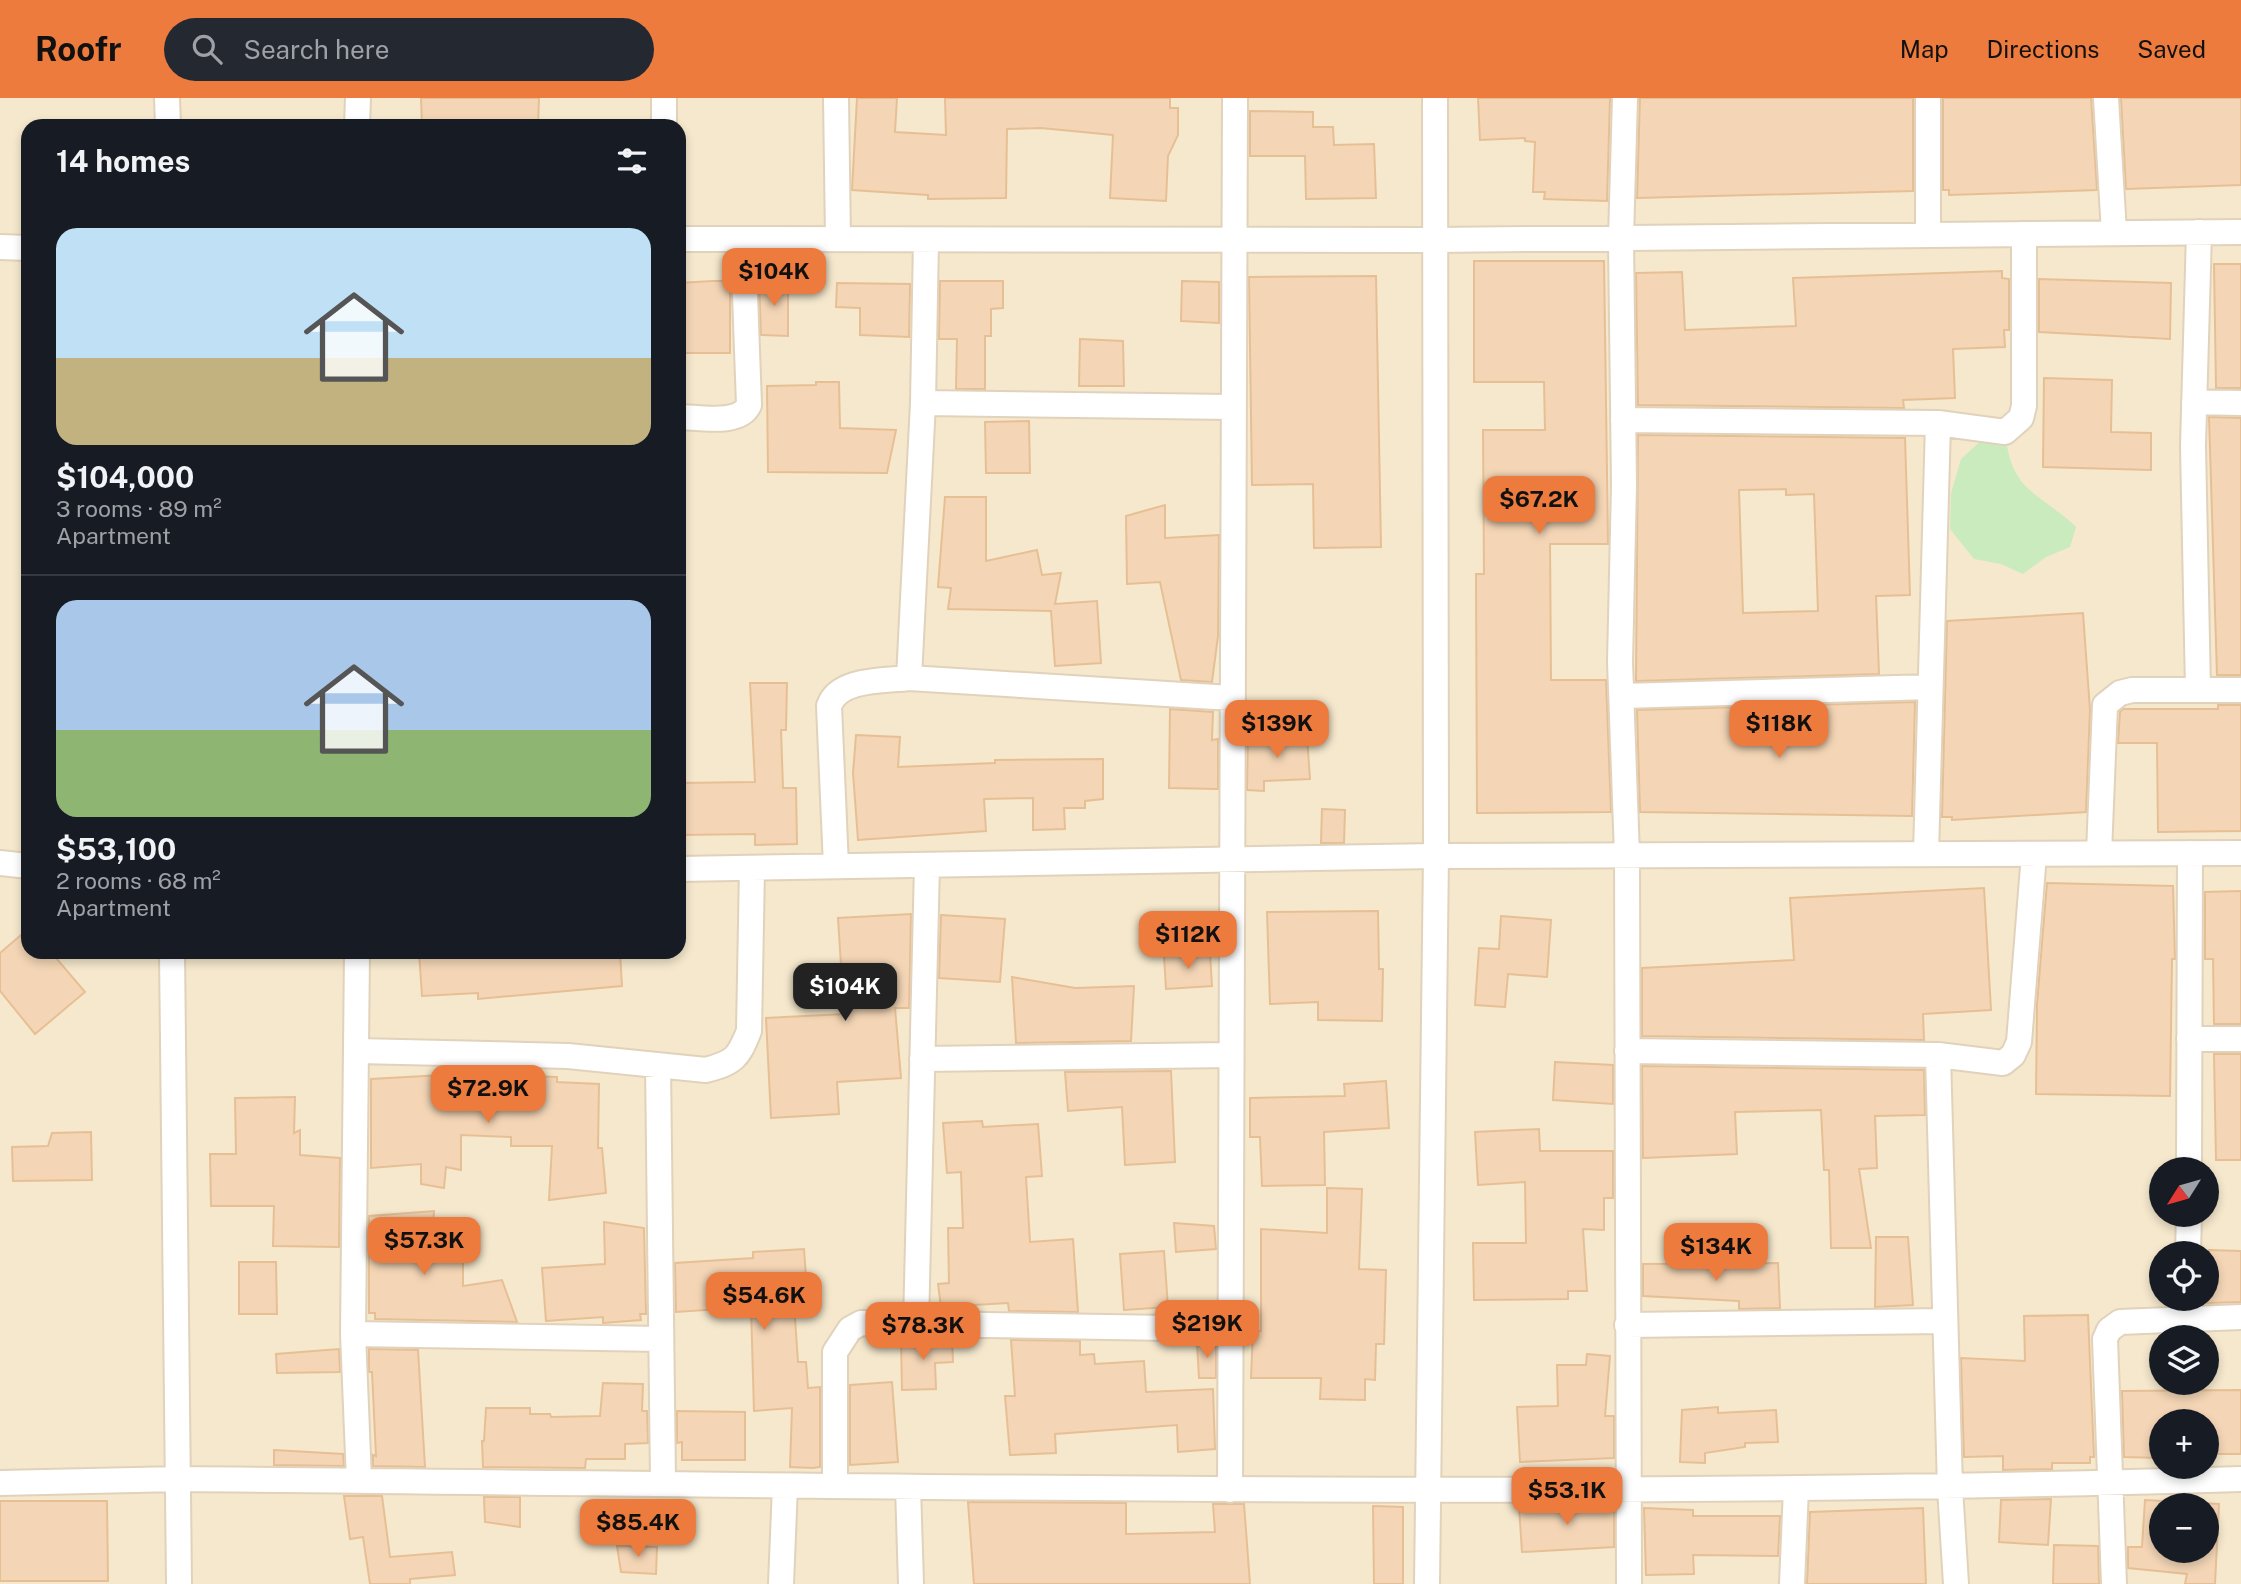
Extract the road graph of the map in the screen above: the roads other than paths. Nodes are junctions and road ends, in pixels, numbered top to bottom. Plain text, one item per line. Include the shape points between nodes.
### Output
1 (167, 98) edge
2 (358, 98) edge
3 (664, 98) edge
4 (836, 98) edge
5 (1235, 98) edge
6 (1435, 98) edge
7 (1625, 98) edge
8 (1928, 98) edge
9 (2106, 98) edge
10 (168, 119) edge
11 (357, 119) edge
12 (664, 119) edge
13 (2199, 232) junction
14 (2241, 232) edge
15 (2114, 233) junction
16 (2024, 234) junction
17 (1928, 235) junction
18 (1621, 238) junction
19 (686, 239) edge
20 (743, 239) junction
21 (838, 239) junction
22 (926, 240) junction
23 (1233, 240) junction
24 (1434, 240) junction
25 (0, 247) edge
26 (21, 248) edge
27 (2194, 402) junction
28 (923, 403) junction
29 (2241, 403) edge
30 (1232, 407) junction
31 (686, 417) edge
32 (1623, 420) junction
33 (1938, 423) junction
34 (909, 678) junction
35 (1930, 687) junction
36 (2198, 690) junction
37 (2241, 690) edge
38 (1622, 696) junction
39 (1231, 698) junction
40 (2099, 853) junction
41 (2190, 853) junction
42 (2241, 853) edge
43 (1926, 854) junction
44 (2034, 854) junction
45 (1627, 855) junction
46 (1436, 856) junction
47 (1231, 859) junction
48 (0, 863) edge
49 (21, 865) edge
50 (927, 865) junction
51 (836, 866) junction
52 (752, 868) junction
53 (686, 869) edge
54 (172, 959) edge
55 (357, 959) edge
56 (2189, 1039) junction
57 (2241, 1039) edge
58 (358, 1051) junction
59 (1627, 1051) junction
60 (1231, 1055) junction
61 (1938, 1055) junction
62 (922, 1059) junction
63 (658, 1065) junction
64 (2189, 1157) edge
65 (2178, 1311) edge
66 (2201, 1311) edge
67 (2241, 1317) edge
68 (1945, 1321) junction
69 (916, 1325) junction
70 (1627, 1325) junction
71 (1230, 1329) junction
72 (353, 1334) junction
73 (661, 1339) junction
74 (179, 1479) junction
75 (2241, 1479) edge
76 (359, 1480) junction
77 (663, 1482) junction
78 (0, 1483) edge
79 (2111, 1483) junction
80 (785, 1486) junction
81 (835, 1486) junction
82 (908, 1487) junction
83 (1796, 1488) junction
84 (1950, 1488) junction
85 (1230, 1489) junction
86 (1627, 1490) junction
87 (1428, 1491) junction
88 (178, 1584) edge
89 (781, 1584) edge
90 (911, 1584) edge
91 (1427, 1584) edge
92 (1629, 1584) edge
93 (1792, 1584) edge
94 (1956, 1584) edge
95 (2114, 1584) edge

1 - 10 street
2 - 11 street
3 - 12 street
4 - 21 street
5 - 23 street
6 - 24 street
7 - 18 street
8 - 17 street
9 - 15 street
13 - 14 street
13 - 15 street
13 - 27 street
15 - 16 street
16 - 17 street
16 - 33 street via 2021,418 2005,432
17 - 18 street
18 - 24 street
18 - 32 street
19 - 20 street
20 - 21 street
20 - 31 street via 748,405 731,418
21 - 22 street
22 - 23 street
22 - 28 street
23 - 24 street
23 - 30 street
24 - 46 street
25 - 26 street
27 - 29 street
27 - 36 street
28 - 30 street
28 - 34 street
30 - 39 street
32 - 33 street
32 - 38 street
33 - 35 street
34 - 39 street
34 - 51 street via 857,685 831,699
35 - 38 street
35 - 43 street
36 - 37 street
36 - 40 street via 2132,690 2105,705
38 - 45 street
39 - 47 street
40 - 41 street
40 - 44 street
41 - 42 street
41 - 56 street
43 - 44 street
43 - 45 street
44 - 61 street via 2019,1042 2003,1063
45 - 46 street
45 - 59 street
46 - 47 street
46 - 87 street
47 - 50 street
47 - 60 street
48 - 49 street
50 - 51 street
50 - 62 street
51 - 52 street
52 - 53 street
52 - 63 street via 749,1031 739,1054 728,1064 706,1070
54 - 74 street
55 - 58 street
56 - 57 street
56 - 64 street
58 - 63 street via 568,1056
58 - 72 street
59 - 61 street
59 - 70 street
60 - 62 street
60 - 71 street
61 - 68 street
62 - 69 street
63 - 73 street
65 - 79 street via 2120,1322 2105,1339
66 - 67 street
68 - 70 street
68 - 84 street
69 - 71 street
69 - 81 street via 861,1323 841,1340 835,1352
70 - 86 street
71 - 85 street
72 - 73 street
72 - 76 street
73 - 77 street
74 - 76 street
74 - 78 street
74 - 88 street
75 - 79 street
76 - 77 street
77 - 80 street
79 - 84 street
79 - 95 street
80 - 81 street
80 - 89 street
81 - 82 street
82 - 85 street
82 - 90 street
83 - 84 street
83 - 86 street
83 - 93 street
84 - 94 street
85 - 87 street
86 - 87 street
86 - 92 street
87 - 91 street

